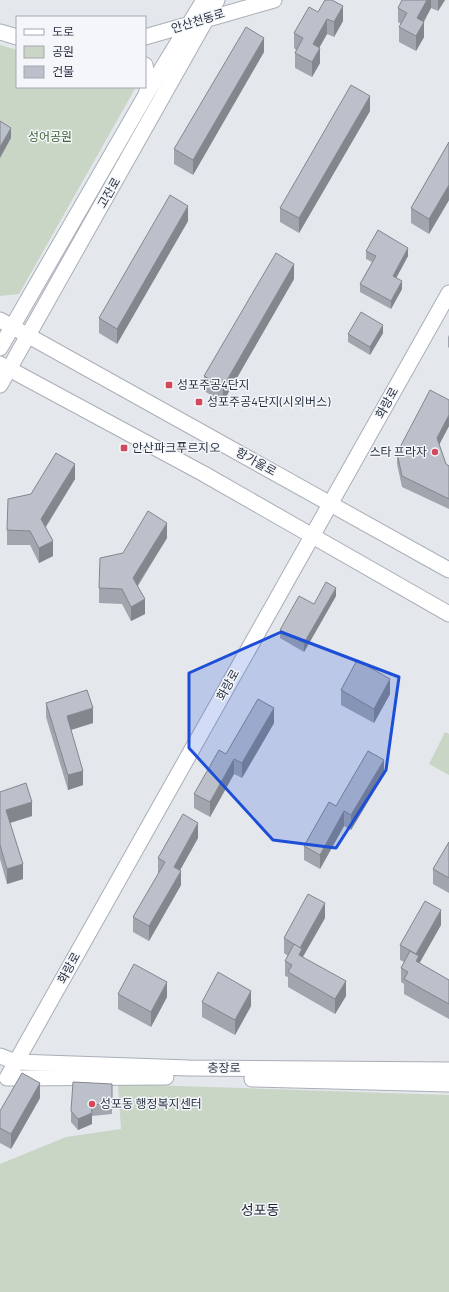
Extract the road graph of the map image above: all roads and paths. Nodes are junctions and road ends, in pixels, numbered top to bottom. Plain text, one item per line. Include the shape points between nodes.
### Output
1 (204, 0) edge
2 (217, 0) edge
3 (274, 0) edge
4 (208, 18) junction
5 (191, 24) junction
6 (0, 32) edge
7 (16, 37) edge
8 (146, 37) edge
9 (146, 70) edge
10 (147, 93) junction
11 (449, 293) edge
12 (6, 323) edge
13 (28, 336) junction
14 (0, 348) edge
15 (4, 367) edge
16 (0, 385) edge
17 (330, 503) junction
18 (312, 537) junction
19 (449, 570) edge
20 (449, 614) edge
21 (0, 1056) edge
22 (16, 1062) junction
23 (449, 1070) edge
24 (4, 1076) edge
25 (449, 1084) edge

1 - 5 street, 고잔로
2 - 4 street, 고잔로
3 - 4 street, 안산천동로
4 - 5 street, 안산천동로
4 - 13 street, 고잔로
5 - 8 street, 안산천동로
5 - 10 street, 고잔로
6 - 7 street
9 - 10 street
10 - 12 street, 고잔로
11 - 17 street, 화랑로
12 - 13 street, 항가울로
12 - 14 street, 고잔로
13 - 15 street, 고잔로
13 - 17 street, 항가울로
15 - 16 street, 고잔로
15 - 18 street via 204,474
17 - 18 street, 화랑로
17 - 19 street, 항가울로
18 - 20 street
18 - 22 street, 화랑로
21 - 22 street, 충장로
22 - 23 street, 충장로 via 189,1068
22 - 24 street, 화랑로
24 - 25 street, 충장로 via 188,1077

